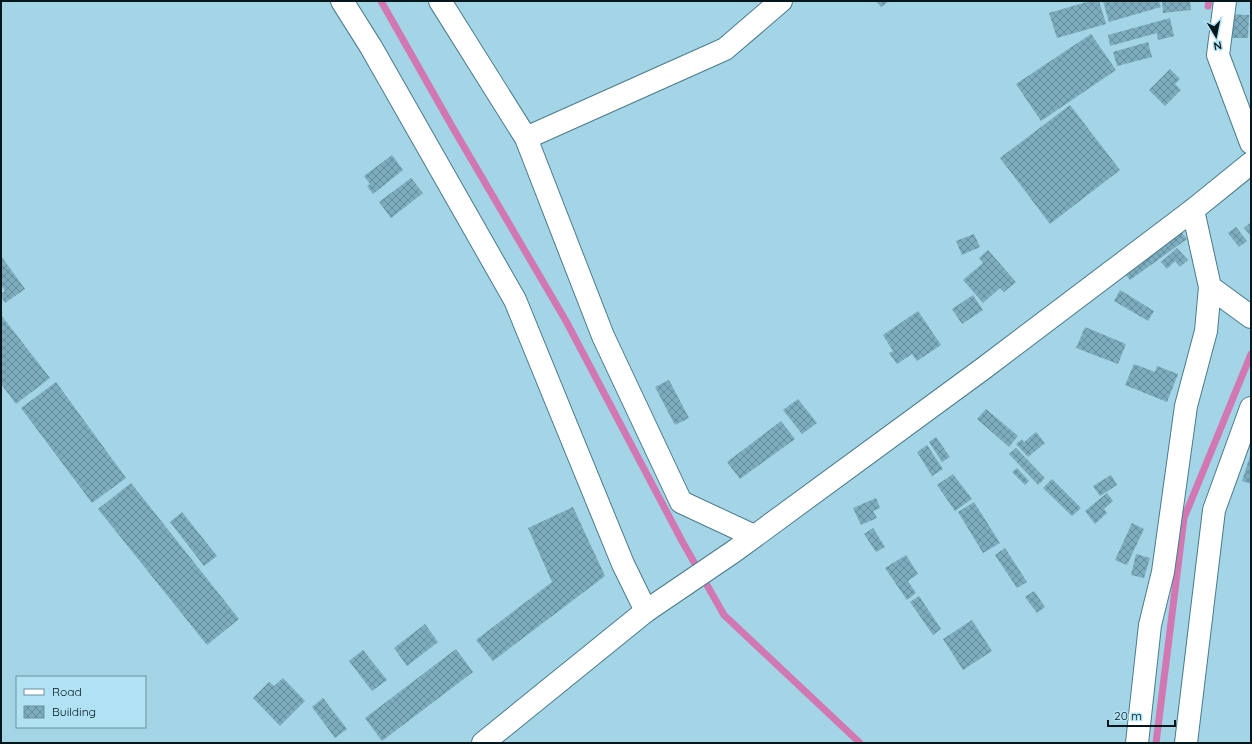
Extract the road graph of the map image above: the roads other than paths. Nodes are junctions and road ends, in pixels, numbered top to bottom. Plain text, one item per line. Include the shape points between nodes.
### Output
1 (342, 1) edge
2 (440, 1) edge
3 (781, 1) edge
4 (1225, 1) edge
5 (526, 138) junction
6 (1251, 143) edge
7 (1251, 163) edge
8 (1193, 210) junction
9 (1210, 287) junction
10 (1246, 314) edge
11 (1251, 408) edge
12 (754, 536) junction
13 (651, 608) junction
14 (484, 743) edge
15 (1137, 743) edge
16 (1186, 743) edge

1 - 13 street via 371,47 515,300 623,564
2 - 5 street
3 - 5 street via 726,49
4 - 6 street via 1218,55
5 - 12 street via 603,336 681,502
7 - 8 street
8 - 9 street
8 - 12 street via 984,368
9 - 10 street
9 - 15 street via 1206,331 1186,406 1163,572 1150,625
11 - 16 street via 1214,510
12 - 13 street
13 - 14 street

